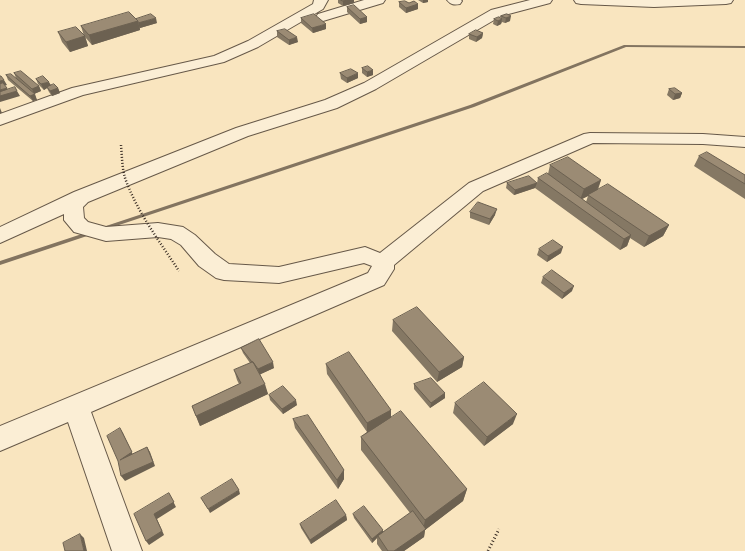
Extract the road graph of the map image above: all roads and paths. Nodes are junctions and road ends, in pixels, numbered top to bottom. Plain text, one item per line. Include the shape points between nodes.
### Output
1 (322, 0) edge
2 (378, 0) edge
3 (545, 0) edge
4 (581, 0) edge
5 (726, 0) edge
6 (323, 16) dead end
7 (0, 120) edge
8 (745, 142) edge
9 (120, 145) dead end
10 (81, 197) junction
11 (0, 236) edge
12 (383, 262) junction
13 (179, 271) dead end
14 (76, 407) junction
15 (0, 439) edge
16 (499, 529) dead end
17 (127, 551) edge
18 (488, 551) edge

1 - 7 street via 318,6 253,44 219,59 78,91
2 - 6 street
3 - 10 street via 496,13 370,86 331,104 242,132
4 - 5 street via 631,4
8 - 12 street via 590,138 476,187
9 - 13 path, bridge via 122,167 133,195
10 - 11 street
10 - 12 street via 73,205 74,220 81,227 106,234 171,230 188,240 207,260 224,272 279,275 364,255
12 - 14 street via 383,269 376,279
14 - 15 street
14 - 17 street
16 - 18 path

